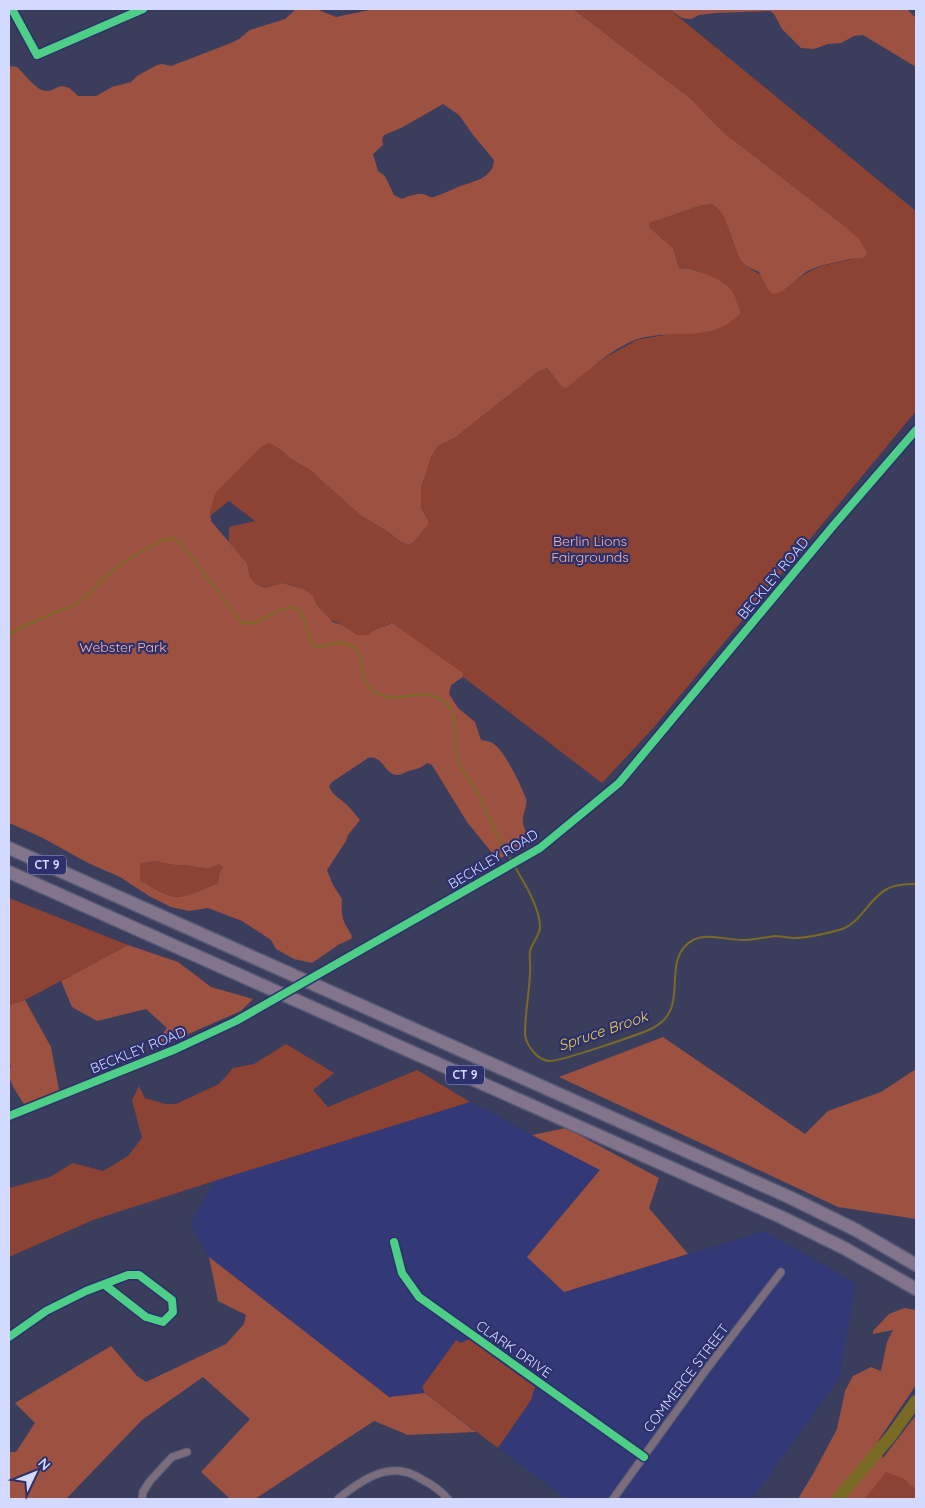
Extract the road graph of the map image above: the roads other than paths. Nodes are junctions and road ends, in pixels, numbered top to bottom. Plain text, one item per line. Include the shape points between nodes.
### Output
1 (12, 9) edge
2 (143, 9) edge
3 (916, 430) edge
4 (9, 848) edge
5 (12, 875) edge
6 (9, 1116) edge
7 (394, 1242) dead end
8 (916, 1265) edge
9 (781, 1272) dead end
10 (105, 1285) junction
11 (916, 1289) edge
12 (9, 1337) edge
13 (187, 1452) dead end
14 (644, 1456) junction
15 (142, 1499) edge
16 (338, 1499) edge
17 (448, 1499) edge
18 (613, 1499) edge

1 - 2 street via 36,54
3 - 6 street, BECKLEY ROAD, bridge via 618,783 540,848 236,1021
4 - 8 highway, CT 9 via 790,1197
5 - 11 highway, CT 9 via 788,1220
7 - 14 street, CLARK DRIVE via 402,1273 419,1297
9 - 14 street, COMMERCE STREET
10 - 10 street via 146,1317 163,1322 173,1312 172,1300 139,1275 128,1275
10 - 12 street via 46,1311
13 - 15 street via 172,1457 147,1486
14 - 18 street, COMMERCE STREET
16 - 17 street via 379,1473 394,1470 407,1472 428,1483

